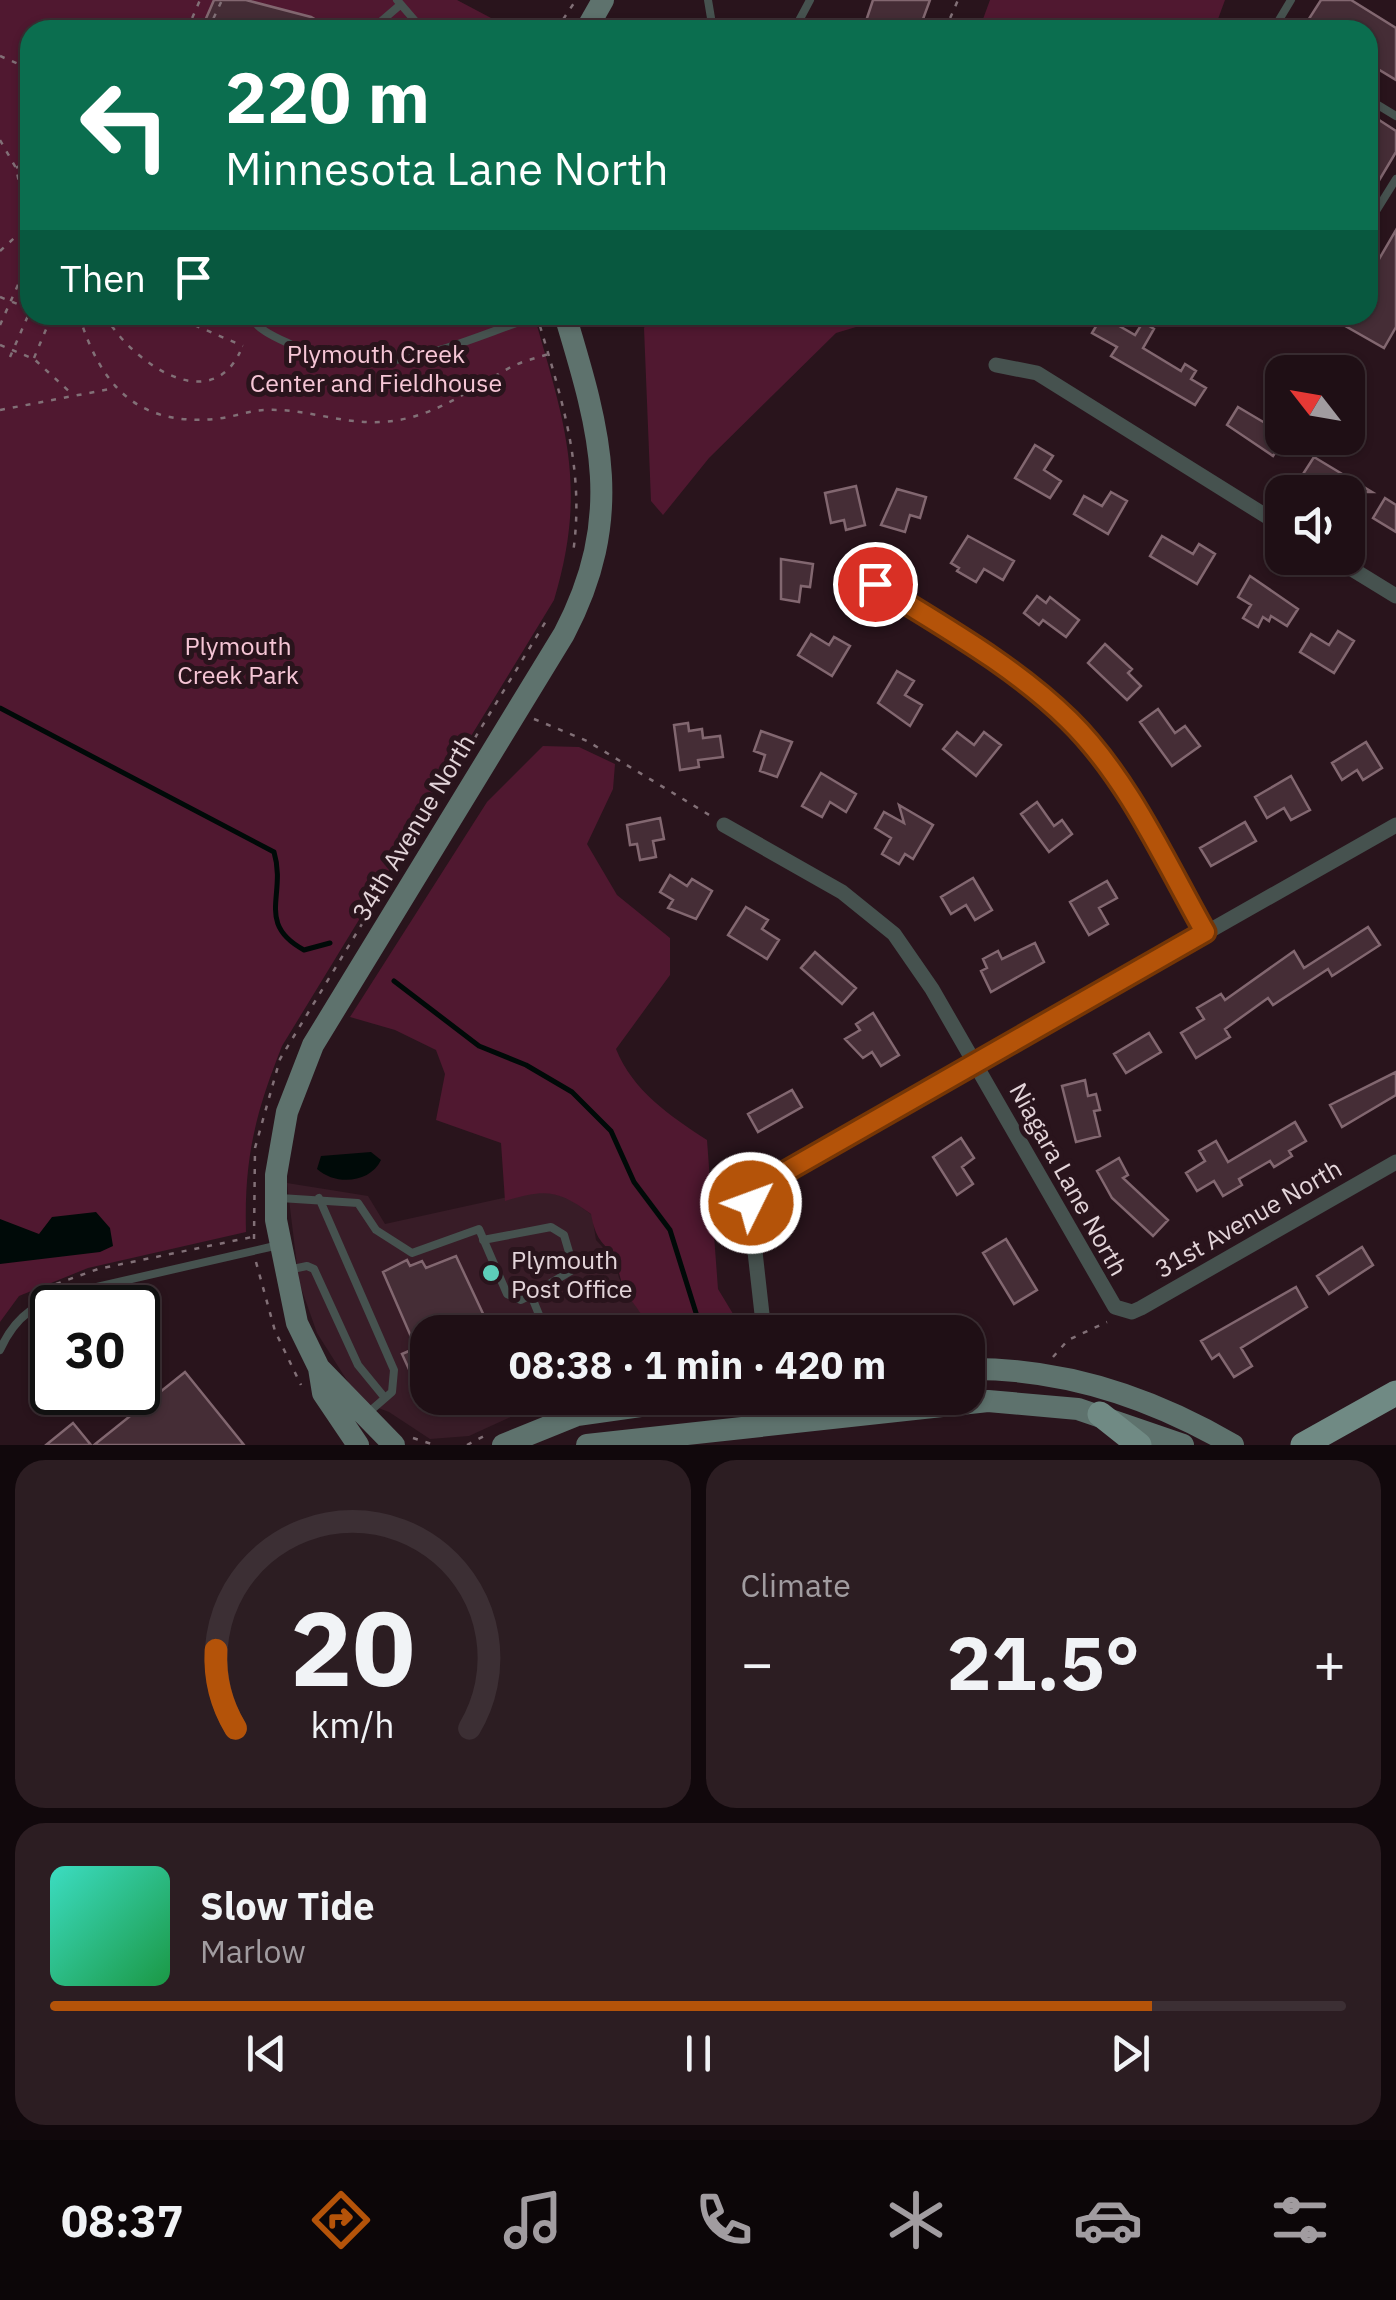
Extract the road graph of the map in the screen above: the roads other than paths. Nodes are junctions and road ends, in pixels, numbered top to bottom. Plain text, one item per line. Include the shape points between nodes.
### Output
1 (1396, 178) edge
2 (1378, 208) edge
3 (257, 325) edge
4 (511, 325) edge
5 (568, 325) edge
6 (996, 365) dead end
7 (1265, 515) edge
8 (1362, 575) edge
9 (875, 584) dead end
10 (1396, 596) edge
11 (1396, 824) edge
12 (724, 825) road end
13 (1205, 932) junction
14 (976, 1064) junction
15 (1396, 1162) edge
16 (275, 1198) junction
17 (320, 1198) junction
18 (484, 1240) junction
19 (280, 1244) junction
20 (284, 1272) junction
21 (105, 1285) edge
22 (530, 1295) junction
23 (1119, 1308) joint
24 (30, 1309) edge
25 (539, 1315) edge
26 (762, 1315) edge
27 (0, 1350) edge
28 (320, 1368) junction
29 (985, 1370) edge
30 (1396, 1393) edge
31 (385, 1398) junction
32 (985, 1401) edge
33 (1100, 1414) junction
34 (562, 1415) edge
35 (744, 1415) edge
36 (364, 1416) junction
37 (358, 1445) edge
38 (394, 1445) edge
39 (503, 1445) edge
40 (587, 1445) edge
41 (1139, 1445) edge
42 (1183, 1445) edge
43 (1233, 1445) edge
44 (1303, 1445) edge

1 - 2 lane
3 - 4 lane via 320,358 373,365 402,362
5 - 16 street, 34th Avenue North via 603,463 602,516 587,584 564,634 313,1045 287,1112
6 - 7 street via 1036,373
8 - 10 street
9 - 13 street via 988,655 1071,722 1134,808
11 - 13 street
12 - 14 street, Niagara Lane North via 842,892 894,934
13 - 14 street
14 - 23 street, Niagara Lane North
14 - 26 street via 756,1192 751,1216
15 - 23 street, 31st Avenue North via 1141,1308
16 - 17 lane
16 - 19 street, 34th Avenue North
17 - 18 lane via 358,1203 376,1230 412,1253 479,1229
17 - 31 lane via 394,1370
18 - 22 lane via 507,1294 521,1300
18 - 22 lane via 550,1227 564,1235 574,1269
19 - 20 street, 34th Avenue North
19 - 21 lane
20 - 28 street, 34th Avenue North via 297,1323
20 - 31 lane via 314,1269 358,1364
22 - 25 lane
24 - 27 lane
28 - 36 street, 34th Avenue North
28 - 37 street, 34th Avenue North via 323,1393
29 - 43 street via 1096,1385 1166,1410
30 - 44 main road
31 - 36 lane
32 - 33 street
33 - 41 main road
33 - 42 street
34 - 39 street
35 - 40 street
36 - 38 street, 34th Avenue North

